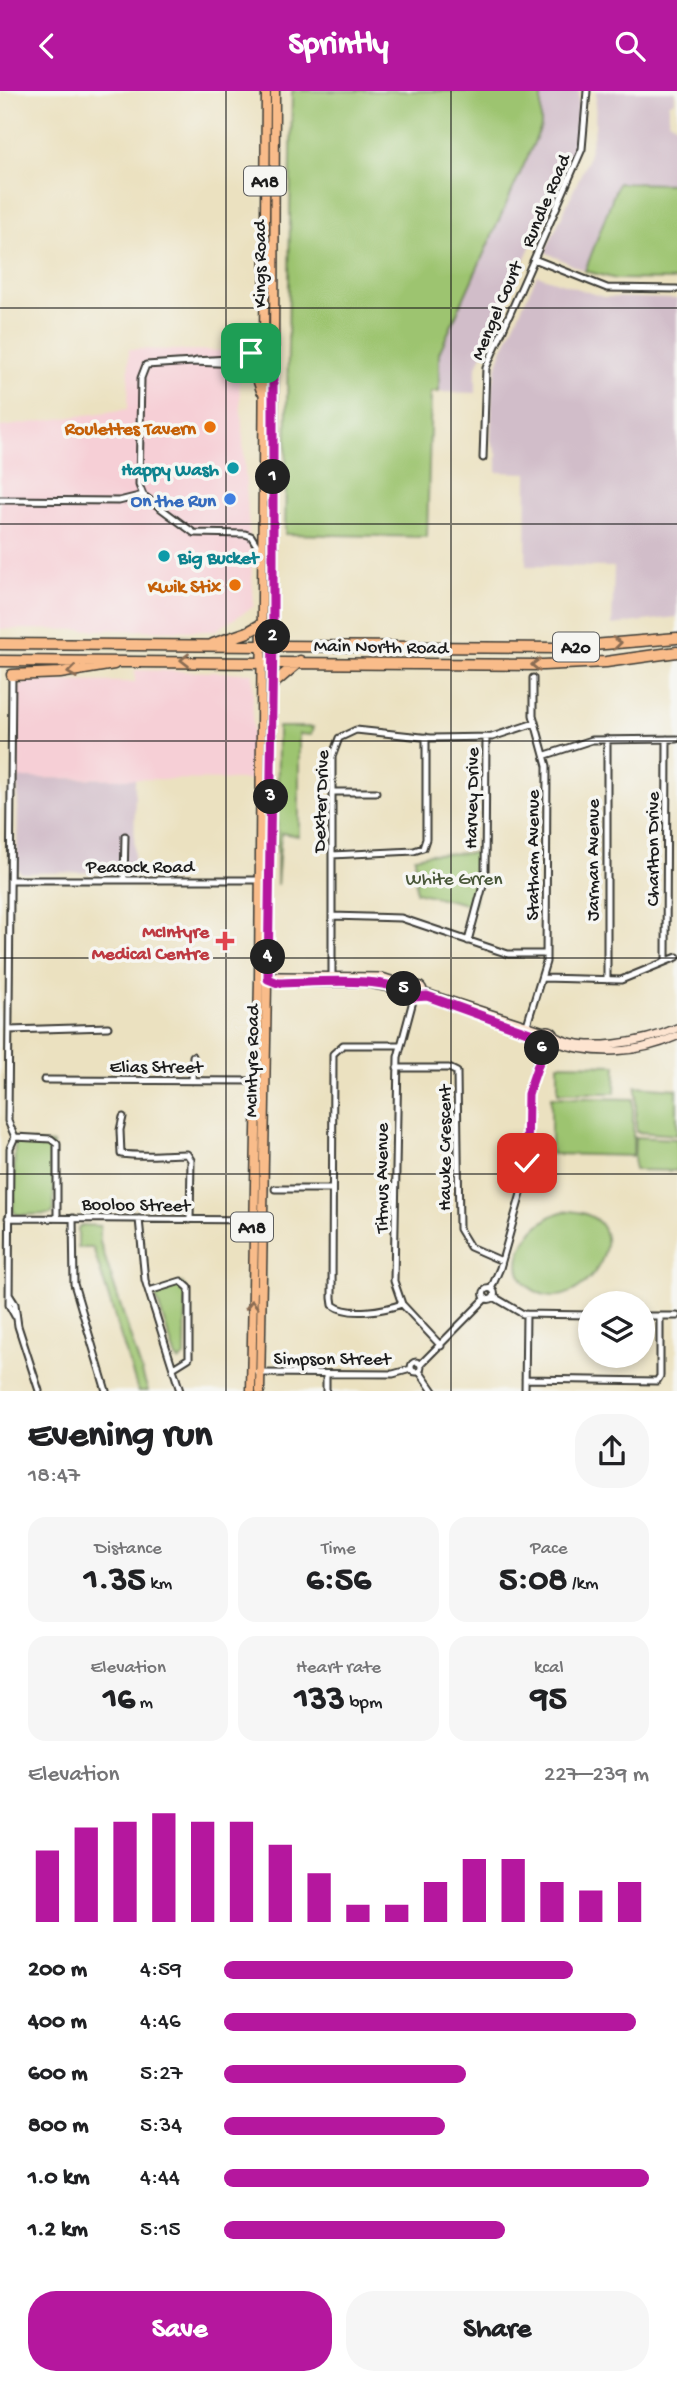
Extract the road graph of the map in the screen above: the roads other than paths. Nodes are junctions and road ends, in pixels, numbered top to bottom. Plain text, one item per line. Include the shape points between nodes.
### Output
1 (266, 91) edge
2 (275, 91) edge
3 (587, 91) edge
4 (534, 259) junction
5 (677, 289) edge
6 (264, 342) junction
7 (226, 359) junction
8 (193, 362) junction
9 (267, 362) junction
10 (248, 365) junction
11 (264, 401) junction
12 (483, 458) dead end
13 (143, 495) junction
14 (0, 500) edge
15 (262, 555) junction
16 (262, 624) junction
17 (677, 638) edge
18 (0, 644) edge
19 (206, 646) junction
20 (261, 648) junction
21 (273, 648) junction
22 (677, 652) edge
23 (0, 660) edge
24 (132, 660) junction
25 (261, 661) junction
26 (273, 661) junction
27 (300, 661) junction
28 (12, 675) joint
29 (533, 678) dead end
30 (273, 684) junction
31 (535, 723) junction
32 (426, 737) junction
33 (486, 738) junction
34 (607, 739) junction
35 (667, 739) junction
36 (677, 740) edge
37 (272, 751) junction
38 (546, 755) junction
39 (260, 772) junction
40 (332, 792) junction
41 (376, 792) dead end
42 (125, 836) dead end
43 (332, 855) junction
44 (10, 880) junction
45 (124, 880) junction
46 (260, 880) junction
47 (270, 880) junction
48 (332, 916) junction
49 (468, 940) junction
50 (546, 954) junction
51 (677, 957) edge
52 (666, 959) junction
53 (543, 978) junction
54 (263, 979) junction
55 (332, 979) junction
56 (607, 980) junction
57 (416, 992) junction
58 (108, 1027) dead end
59 (526, 1028) junction
60 (677, 1028) edge
61 (9, 1030) junction
62 (677, 1036) edge
63 (547, 1038) junction
64 (399, 1045) junction
65 (193, 1056) dead end
66 (397, 1067) junction
67 (0, 1078) edge
68 (9, 1078) junction
69 (44, 1080) dead end
70 (192, 1081) junction
71 (257, 1081) junction
72 (267, 1082) junction
73 (123, 1117) dead end
74 (15, 1137) junction
75 (275, 1189) dead end
76 (332, 1189) junction
77 (8, 1218) junction
78 (57, 1218) junction
79 (73, 1218) junction
80 (139, 1219) junction
81 (190, 1220) junction
82 (257, 1220) junction
83 (502, 1261) junction
84 (491, 1289) junction
85 (149, 1291) junction
86 (494, 1297) junction
87 (485, 1298) junction
88 (402, 1304) junction
89 (526, 1314) junction
90 (578, 1315) edge
91 (655, 1316) edge
92 (660, 1316) junction
93 (677, 1316) edge
94 (441, 1346) junction
95 (421, 1364) junction
96 (173, 1368) junction
97 (411, 1369) junction
98 (419, 1371) junction
99 (256, 1373) junction
100 (326, 1374) junction
101 (525, 1379) junction
102 (39, 1391) edge
103 (106, 1391) edge
104 (180, 1391) edge
105 (251, 1391) edge
106 (260, 1391) edge
107 (326, 1391) edge
108 (433, 1391) edge
109 (525, 1391) edge

1 - 6 main road, Kings Road / A18
2 - 9 main road, Kings Road / A18
3 - 4 street, Rundle Road via 582,149
4 - 5 street, Rundle Road via 607,288
4 - 12 street, Mengel Court via 486,367
6 - 7 main road via 251,353
6 - 9 main road, Kings Road / A18
7 - 8 street
7 - 9 street
8 - 10 street
8 - 13 street via 151,362 142,370 139,485
9 - 10 street
9 - 11 main road, Kings Road / A18
9 - 21 main road, Kings Road / A18
10 - 11 main road
11 - 15 main road, Kings Road / A18
13 - 14 street via 119,501
13 - 15 street via 194,533 251,536
15 - 16 main road, Kings Road / A18
16 - 19 highway
16 - 20 main road, Kings Road / A18
21 -> 17 highway, Main North Road / A20 via 557,648
18 - 19 highway, Main North Road / A20
19 - 20 highway, Main North Road / A20
20 - 21 highway, Main North Road / A20
20 - 25 main road, Kings Road / A18
21 - 26 main road, McIntyre Road / A18
22 -> 27 highway, Main North Road / A20 via 555,665
23 - 24 highway, Main North Road / A20
25 -> 24 highway, Main North Road / A20
24 -> 28 highway via 71,672
25 - 26 highway, Main North Road / A20
25 - 39 main road, McIntyre Road / A18
26 - 27 highway, Main North Road / A20
26 - 30 main road, McIntyre Road / A18
27 - 30 highway
28 - 44 street
29 - 31 street, Statham Avenue
30 - 37 main road, McIntyre Road / A18
31 - 33 street, Dexter Drive
31 - 38 street, Statham Avenue
32 - 33 street, Dexter Drive
32 - 40 street, Dexter Drive via 360,730 343,735 333,752
32 - 43 street via 423,848
33 - 49 street, Harvey Drive via 485,878
34 - 35 street
34 - 38 street via 585,740
34 - 56 street, Jarman Avenue
35 - 36 street
35 - 52 street, Charlton Drive
37 - 39 main road via 267,771
37 - 47 main road, McIntyre Road / A18
38 - 50 street, Statham Avenue
39 - 46 main road, McIntyre Road / A18
40 - 41 street
40 - 43 street, Dexter Drive
42 - 45 street
43 - 48 street, Dexter Drive
44 - 45 street, Peacock Road
44 - 61 street
45 - 46 street, Peacock Road
46 - 47 street, Peacock Road
46 - 54 main road, McIntyre Road / A18
47 - 54 main road, McIntyre Road / A18
48 - 49 street via 401,918
48 - 55 street, Dexter Drive
49 - 50 street via 508,954
50 - 53 street, Statham Avenue
51 - 52 street
52 - 56 street via 621,980
53 - 56 street
53 - 59 street, Statham Avenue
54 - 55 street
54 - 71 main road, McIntyre Road / A18
54 - 72 main road, McIntyre Road / A18
55 - 57 street via 382,977
57 - 59 street
57 - 64 street, Titmus Avenue
58 - 61 street
59 - 63 street
60 - 63 street via 621,1044
61 - 68 street
62 - 63 street via 620,1052 586,1050
63 - 83 street via 528,1094 524,1183
64 - 66 street, Titmus Avenue
64 - 76 street via 343,1045 334,1050
65 - 70 street
66 - 83 street, Hawke Crescent via 457,1072 459,1229 470,1247
66 - 88 street, Titmus Avenue via 394,1281
67 - 68 street
68 - 74 street via 9,1126
69 - 70 street, Elias Street
70 - 71 street, Elias Street
71 - 72 street, Elias Street
71 - 82 main road, McIntyre Road / A18
72 - 82 main road, McIntyre Road / A18
73 - 81 street via 121,1154 187,1154 191,1160
74 - 77 street via 10,1147
74 - 78 street via 51,1139 57,1144
75 - 76 street
76 - 88 street via 333,1305 340,1310 383,1310
77 - 78 street, Booloo Street
77 - 102 street via 9,1307
78 - 79 street, Booloo Street
79 - 80 street, Booloo Street
79 - 103 street via 74,1284
80 - 81 street, Booloo Street
80 - 85 street via 141,1263
81 - 82 street, Booloo Street
82 - 99 main road, McIntyre Road / A18
83 - 84 street
84 - 86 street
84 - 87 street via 485,1291
85 - 96 street
85 - 96 street via 181,1280 189,1288 189,1359
86 - 87 street
86 - 89 street
87 - 94 street
88 - 94 street, Titmus Avenue
89 - 90 street
89 - 101 street
91 - 92 street
92 - 93 street
92 - 101 street via 657,1381
94 - 95 street
95 - 97 street via 413,1362
95 - 98 street
96 - 104 street
97 - 98 street
97 - 100 street, Simpson Street via 393,1374
98 - 108 street
99 - 100 street, Simpson Street
99 - 105 main road, McIntyre Road / A18
99 - 106 main road, McIntyre Road / A18
100 - 107 street
101 - 109 street

